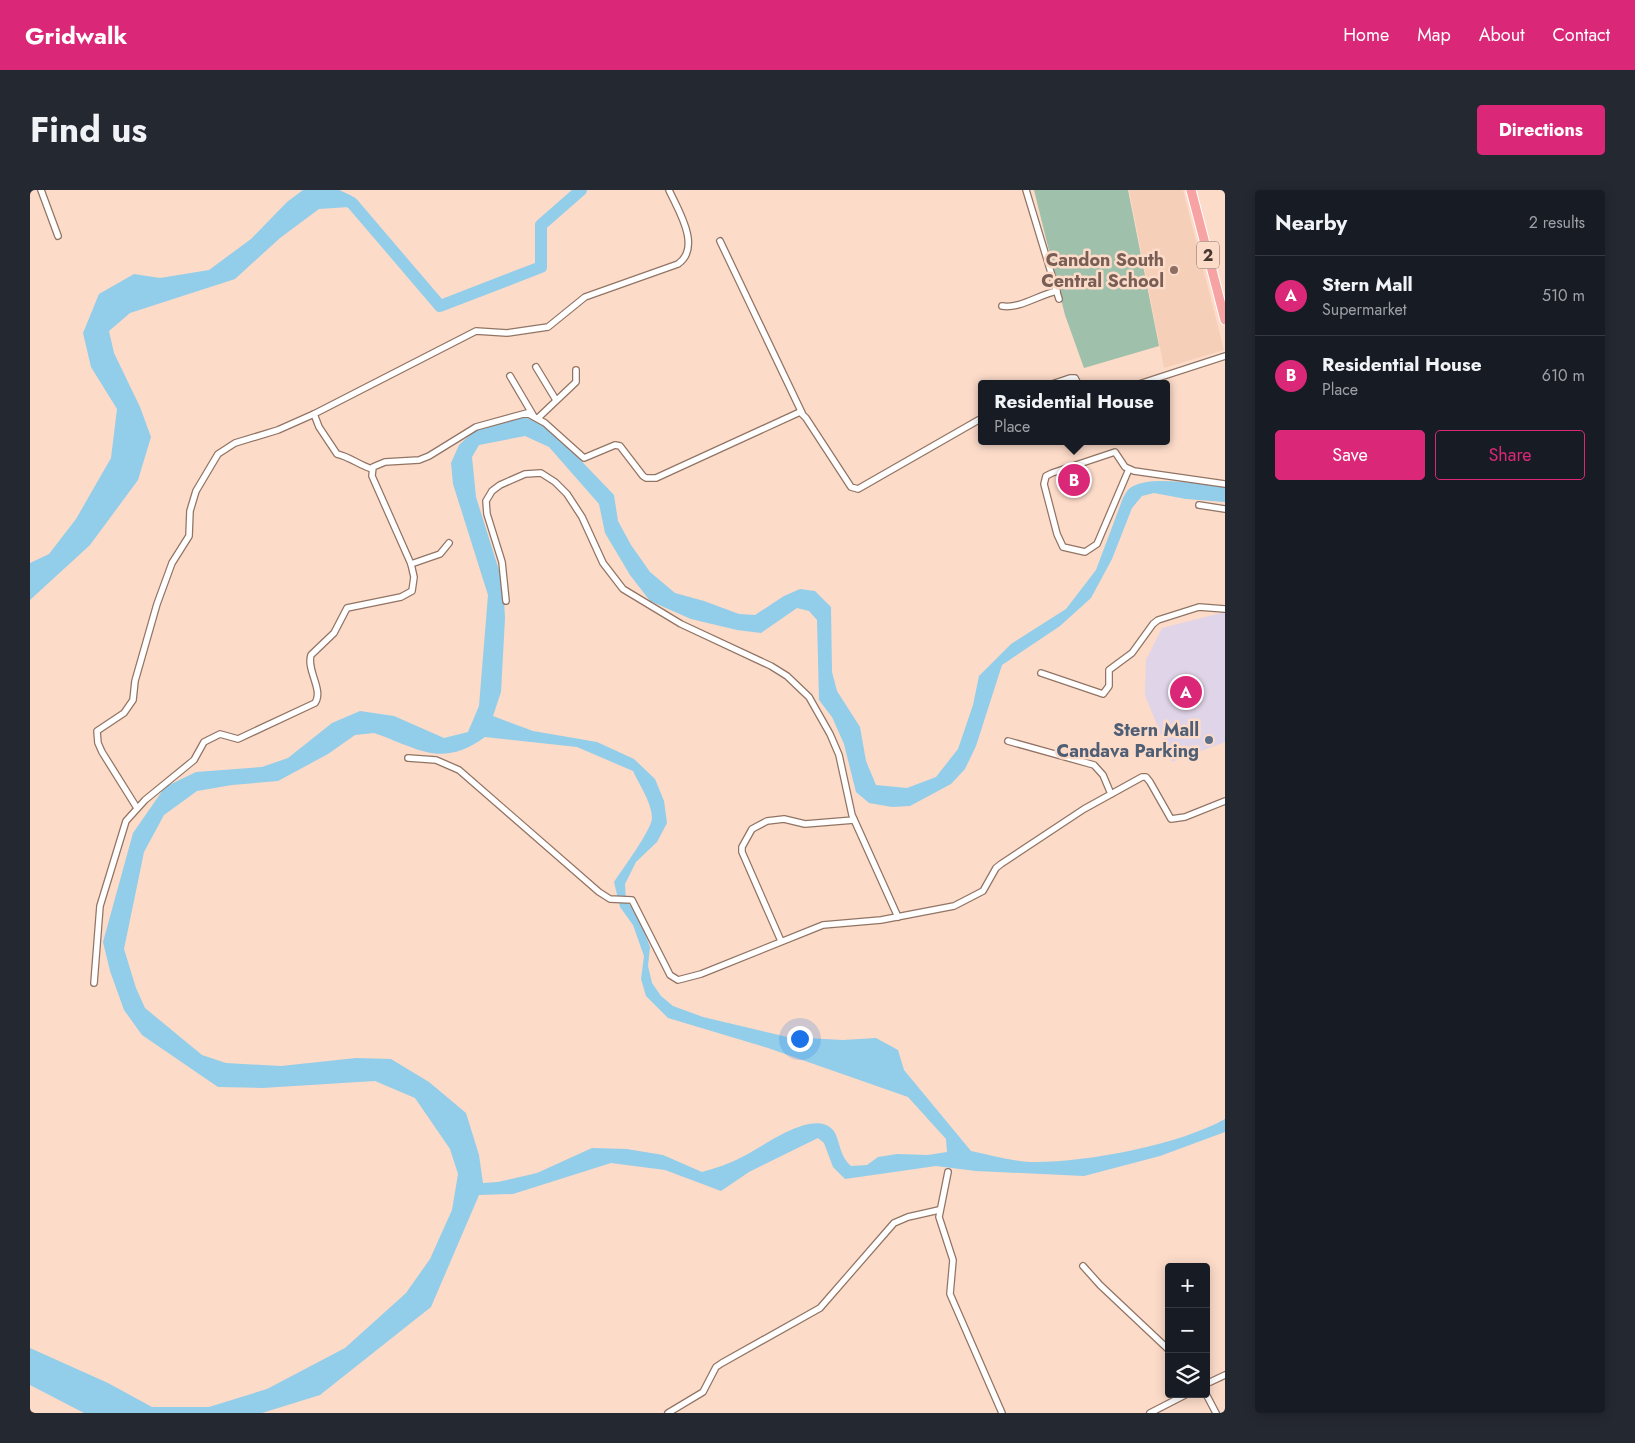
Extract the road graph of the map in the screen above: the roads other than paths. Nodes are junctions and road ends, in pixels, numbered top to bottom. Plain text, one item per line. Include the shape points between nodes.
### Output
1 (41, 190) edge
2 (669, 190) edge
3 (1026, 190) edge
4 (1191, 190) edge
5 (58, 236) dead end
6 (720, 241) dead end
7 (1057, 290) junction
8 (1059, 299) dead end
9 (1002, 306) dead end
10 (1225, 320) edge
11 (1225, 356) edge
12 (536, 367) dead end
13 (576, 370) dead end
14 (510, 376) dead end
15 (1064, 380) edge
16 (1076, 380) edge
17 (1151, 380) edge
18 (556, 400) junction
19 (802, 413) junction
20 (314, 414) junction
21 (536, 416) junction
22 (978, 420) edge
23 (372, 469) junction
24 (1130, 469) junction
25 (1225, 484) edge
26 (1198, 505) dead end
27 (1225, 509) edge
28 (449, 543) dead end
29 (411, 564) junction
30 (506, 601) dead end
31 (1225, 609) edge
32 (1040, 673) dead end
33 (1008, 741) dead end
34 (408, 758) dead end
35 (1111, 794) junction
36 (1225, 801) edge
37 (136, 808) junction
38 (854, 820) junction
39 (898, 917) junction
40 (781, 941) junction
41 (94, 983) dead end
42 (948, 1172) dead end
43 (939, 1210) junction
44 (1083, 1266) dead end
45 (1165, 1346) edge
46 (1225, 1375) edge
47 (1210, 1382) edge
48 (1179, 1398) edge
49 (1208, 1398) edge
50 (668, 1413) edge
51 (1002, 1413) edge
52 (1150, 1413) edge
53 (1216, 1413) edge

1 - 5 street
2 - 20 street via 689,243 686,255 678,264 585,297 548,327 507,333 476,331
3 - 7 street
4 - 10 main road, 2
6 - 19 street
7 - 8 street
7 - 9 street via 1018,306
11 - 17 street
12 - 18 street
13 - 18 street via 576,382
14 - 21 street
15 - 16 street
18 - 21 street
19 - 21 street via 650,479 643,476 620,446 615,445 584,458
19 - 22 street via 847,482 858,490
20 - 23 street via 337,454 350,456 360,465
20 - 37 street via 225,448 212,462 196,491 190,511 190,536 172,563 160,596 135,680 133,700 124,714 97,731 102,752
21 - 23 street via 518,414 487,423 466,432 440,452 419,460 386,462
23 - 29 street via 374,482
24 - 24 street via 1114,452 1046,476 1044,484 1063,547 1084,552 1098,544
24 - 25 street
26 - 27 street
28 - 29 street via 440,554
29 - 37 street via 414,577 412,591 401,597 347,608 334,634 311,654 310,664 317,692 314,703 238,739 220,734 207,740 201,744 194,760
30 - 38 street via 502,562 486,502 500,485 525,474 541,473 567,494 582,517 603,563 623,590 690,628 771,666 809,697 839,755
31 - 32 street via 1199,607 1153,624 1132,653 1109,670 1109,686 1104,694
33 - 35 street via 1094,765 1103,775
34 - 40 street via 436,760 459,770 599,892 615,899 632,900 670,975 678,980 701,974
35 - 36 street via 1146,777 1166,813 1176,820
35 - 39 street via 1001,864 984,891 954,906
37 - 41 street via 121,831 100,906
38 - 39 street
38 - 40 street via 806,824 776,818 758,824 748,836 742,852
39 - 40 street via 822,925
42 - 43 street
43 - 50 street via 894,1223 820,1308 722,1362 703,1392
43 - 51 street via 953,1260 951,1298
44 - 45 street
46 - 47 street
48 - 52 street
49 - 53 street

